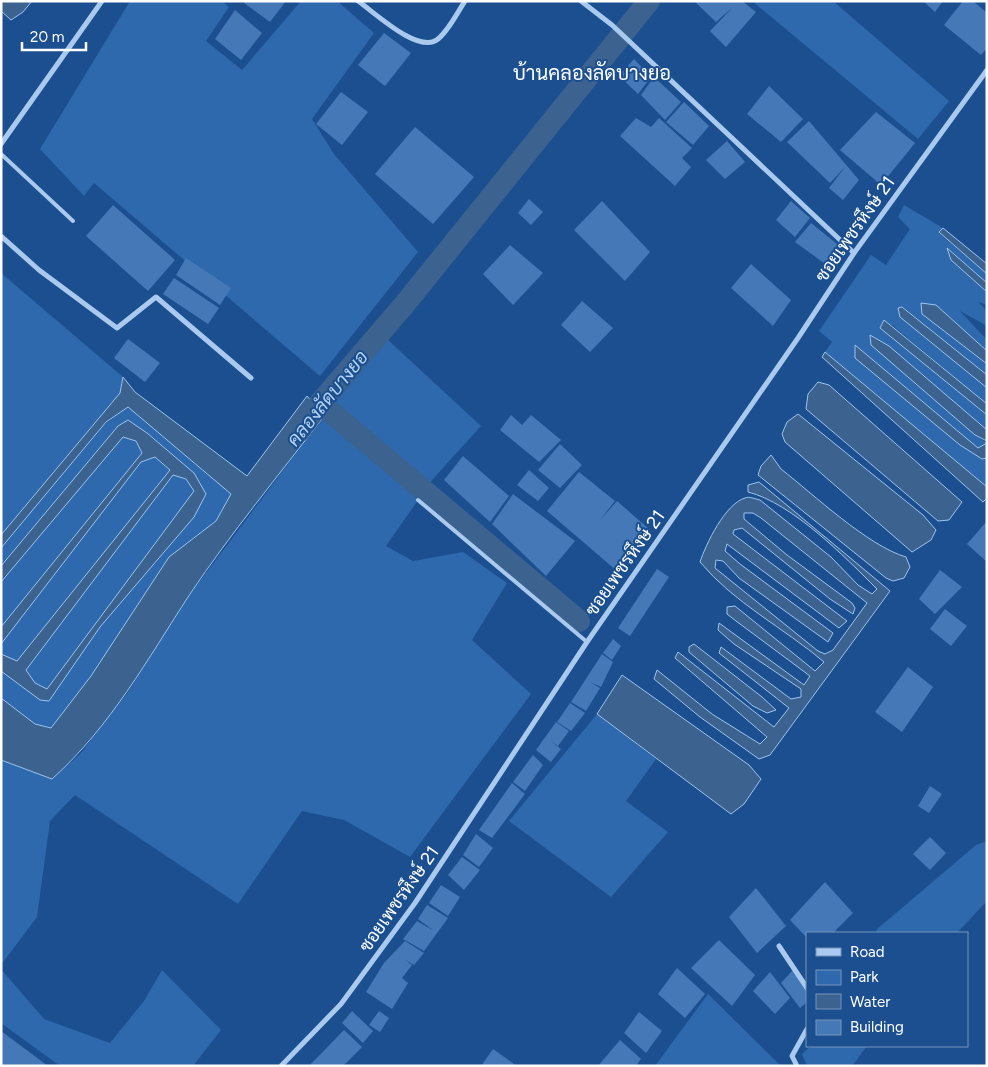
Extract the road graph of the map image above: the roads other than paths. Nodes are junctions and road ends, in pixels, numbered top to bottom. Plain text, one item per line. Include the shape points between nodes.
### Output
1 (102, 1) edge
2 (358, 1) edge
3 (465, 1) edge
4 (581, 1) edge
5 (987, 70) edge
6 (1, 144) edge
7 (1, 154) edge
8 (73, 221) dead end
9 (1, 236) edge
10 (854, 253) junction
11 (251, 378) dead end
12 (418, 500) dead end
13 (587, 642) junction
14 (779, 946) dead end
15 (806, 986) edge
16 (806, 1031) edge
17 (281, 1066) edge
18 (797, 1066) edge

1 - 6 street
2 - 3 street via 408,38 429,43 437,40
4 - 10 street via 627,40
5 - 10 street, ซอยเพชรหึงษ์ 21
7 - 8 lane
9 - 11 street via 39,270 117,328 156,297
10 - 13 street, ซอยเพชรหึงษ์ 21
12 - 13 lane
13 - 17 street, ซอยเพชรหึงษ์ 21 via 415,903 341,1004
14 - 15 street
16 - 18 street via 792,1056

